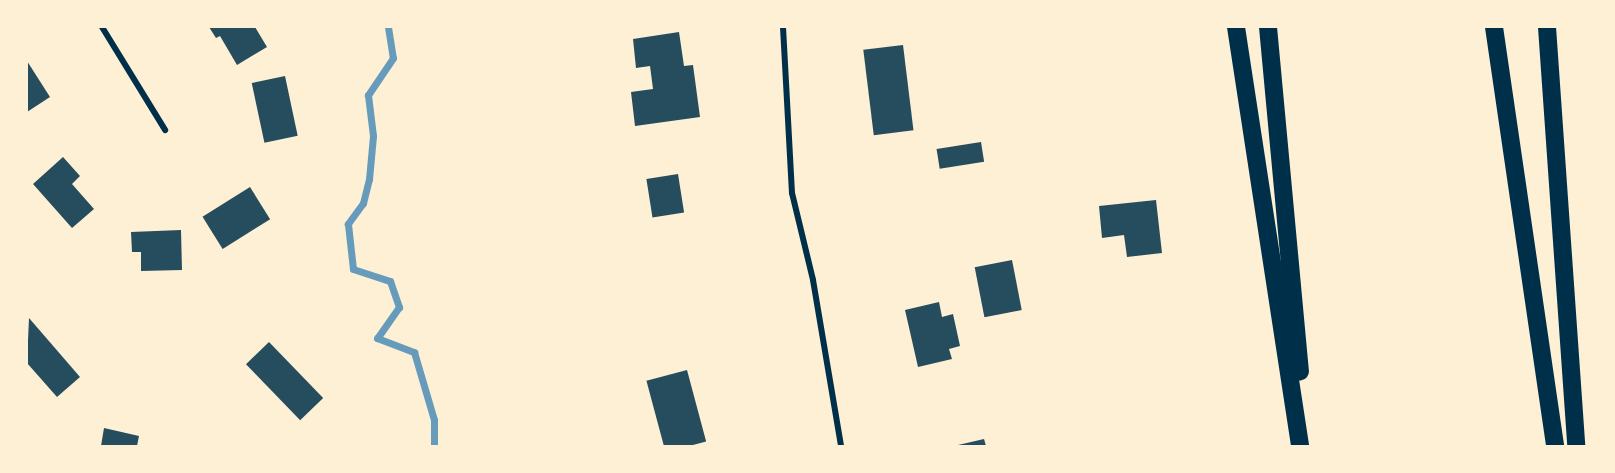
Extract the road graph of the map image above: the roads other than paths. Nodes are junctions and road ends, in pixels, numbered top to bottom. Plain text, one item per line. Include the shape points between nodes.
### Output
1 (102, 27) edge
2 (783, 27) edge
3 (1236, 27) edge
4 (1268, 27) edge
5 (1494, 27) edge
6 (1547, 27) edge
7 (165, 130) dead end
8 (841, 446) edge
9 (1300, 446) edge
10 (1307, 446) edge
11 (1555, 446) edge
12 (1576, 446) edge

1 - 7 street
2 - 8 street via 792,193 813,280
3 - 9 highway
4 - 10 highway
5 - 11 highway
6 - 12 highway

